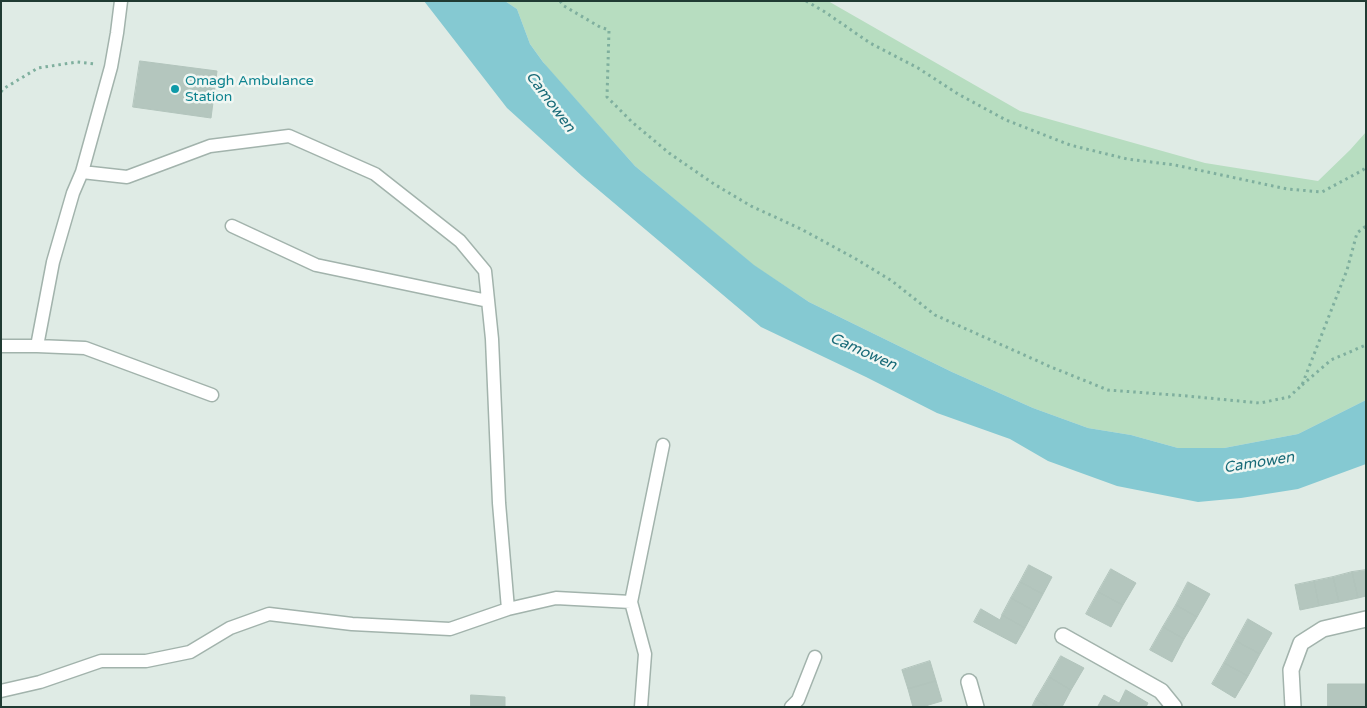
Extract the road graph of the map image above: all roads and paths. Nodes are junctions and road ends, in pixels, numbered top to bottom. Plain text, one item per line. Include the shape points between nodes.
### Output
1 (121, 1) edge
2 (560, 1) edge
3 (806, 1) edge
4 (110, 67) junction
5 (1, 92) edge
6 (1366, 166) edge
7 (82, 172) junction
8 (232, 226) dead end
9 (1366, 226) edge
10 (488, 301) junction
11 (1366, 345) edge
12 (1, 346) edge
13 (37, 346) junction
14 (1302, 385) junction
15 (212, 396) dead end
16 (663, 445) dead end
17 (631, 602) junction
18 (508, 609) junction
19 (1366, 619) edge
20 (1063, 636) dead end
21 (815, 657) dead end
22 (968, 682) dead end
23 (1, 691) edge
24 (640, 707) edge
25 (791, 707) edge
26 (976, 707) edge
27 (1174, 707) edge
28 (1293, 707) edge

1 - 4 lane
2 - 14 path via 609,30 607,97 654,141 751,206 801,229 863,264 935,315 1108,390 1260,403 1289,397
3 - 6 path via 958,94 1006,120 1070,145 1126,160 1174,165 1287,189 1322,192
4 - 5 path via 77,62 38,68
4 - 7 lane
7 - 10 lane via 128,177 210,146 289,136 375,174 460,241 485,271
7 - 13 lane via 54,262
8 - 10 lane via 316,265
9 - 14 path via 1357,234 1347,270
10 - 18 lane via 498,503
11 - 14 path via 1331,360
12 - 13 lane
13 - 15 lane via 85,348
16 - 17 lane
17 - 18 lane via 556,598
17 - 24 lane via 645,654
18 - 23 lane via 450,629 352,624 269,614 230,628 190,652 146,661 101,661 40,682
19 - 28 street via 1323,629 1302,643 1291,670
20 - 27 street via 1161,691
21 - 25 lane via 798,700
22 - 26 street

